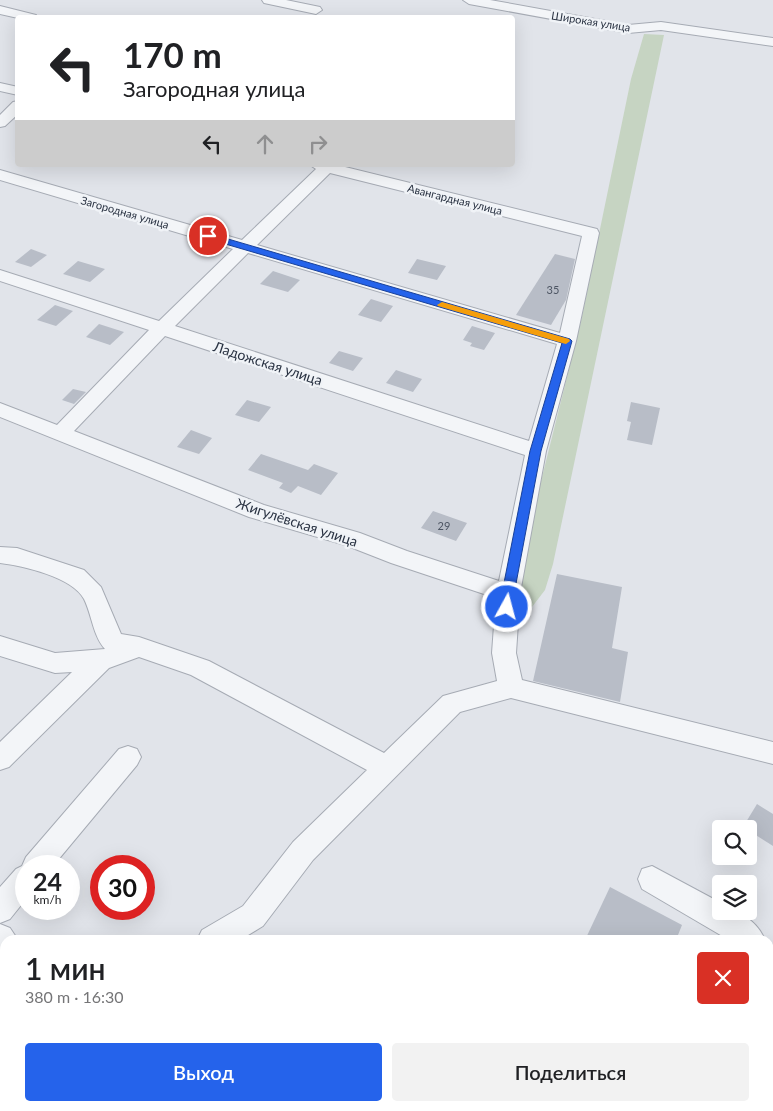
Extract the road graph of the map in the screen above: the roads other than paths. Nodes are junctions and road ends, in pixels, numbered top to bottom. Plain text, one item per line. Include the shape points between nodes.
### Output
1 (268, 0) edge
2 (328, 0) edge
3 (469, 0) edge
4 (0, 10) edge
5 (312, 14) edge
6 (19, 15) edge
7 (773, 42) edge
8 (0, 86) edge
9 (15, 90) edge
10 (15, 108) edge
11 (0, 123) edge
12 (321, 167) edge
13 (326, 167) edge
14 (0, 175) edge
15 (246, 247) junction
16 (0, 275) edge
17 (162, 328) junction
18 (567, 341) junction
19 (0, 410) edge
20 (60, 434) junction
21 (536, 451) junction
22 (0, 555) edge
23 (508, 593) junction
24 (0, 646) edge
25 (139, 647) junction
26 (100, 661) junction
27 (511, 688) junction
28 (773, 753) edge
29 (128, 757) dead end
30 (0, 759) edge
31 (387, 768) junction
32 (45, 855) edge
33 (652, 878) dead end
34 (15, 891) edge
35 (0, 909) edge
36 (221, 935) edge
37 (745, 935) edge

1 - 5 street
2 - 5 street
3 - 7 street, Широкая улица via 628,29 661,26
4 - 6 street
8 - 9 street
10 - 11 street
12 - 15 street
13 - 18 street, Авангардная улица via 591,233
14 - 15 street, Загородная улица
15 - 17 street
15 - 18 street, Загородная улица
16 - 17 street, Ладожская улица
17 - 20 street
17 - 21 street, Ладожская улица
18 - 21 street
19 - 20 street, Жигулёвская улица
20 - 23 street, Жигулёвская улица via 257,511 352,539
21 - 23 street
22 - 25 street via 17,557 76,576 93,593 112,642
23 - 27 street via 504,653
24 - 26 street via 55,663
25 - 26 street
25 - 31 street via 200,668
26 - 30 street
27 - 28 street
27 - 31 street via 452,704
29 - 32 street
31 - 36 street via 304,851 253,916
33 - 37 street
34 - 35 street

